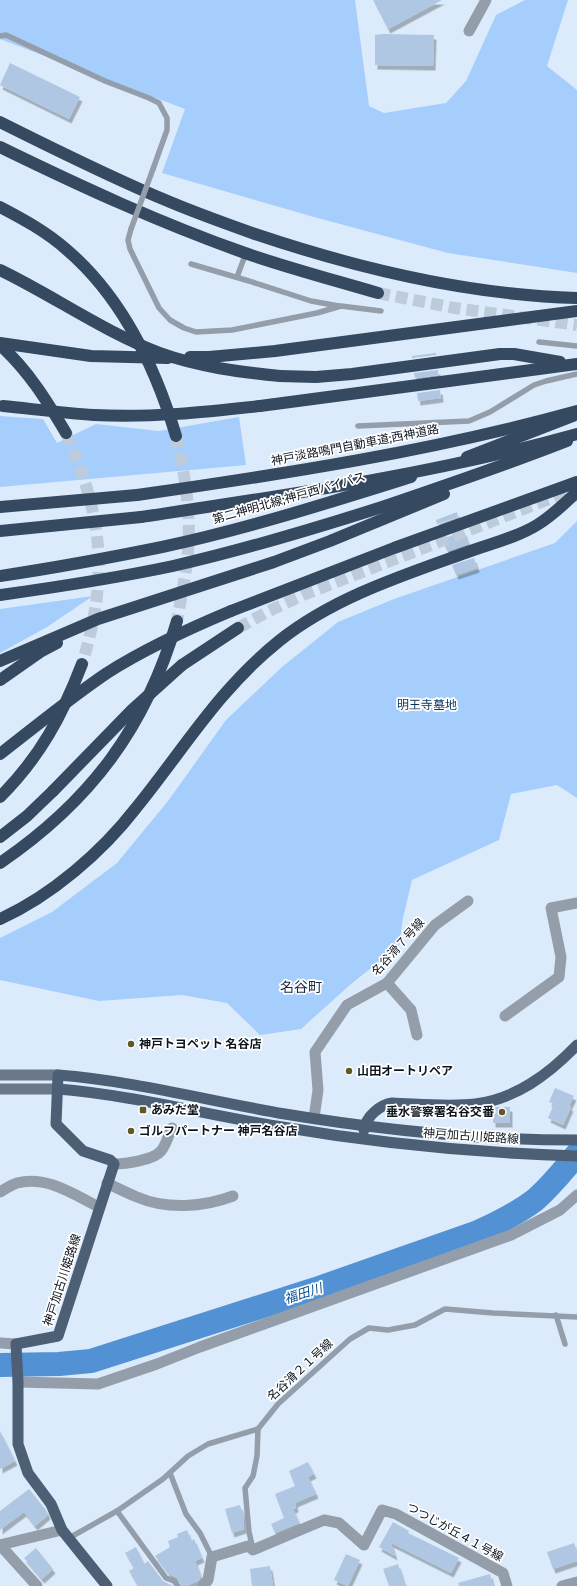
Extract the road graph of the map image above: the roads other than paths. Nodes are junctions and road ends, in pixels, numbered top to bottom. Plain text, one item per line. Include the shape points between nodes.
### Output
1 (486, 0) edge
2 (469, 31) dead end
3 (0, 36) edge
4 (0, 122) edge
5 (0, 147) edge
6 (0, 207) edge
7 (246, 254) junction
8 (192, 264) dead end
9 (0, 270) edge
10 (238, 277) junction
11 (378, 293) tunnel mouth
12 (577, 298) edge
13 (341, 306) junction
14 (381, 311) dead end
15 (577, 311) edge
16 (539, 342) dead end
17 (0, 344) edge
18 (577, 346) edge
19 (577, 363) edge
20 (577, 374) edge
21 (1, 405) edge
22 (577, 411) edge
23 (577, 415) edge
24 (358, 426) dead end
25 (66, 433) tunnel mouth
26 (176, 436) tunnel mouth
27 (577, 436) edge
28 (525, 458) junction
29 (577, 482) edge
30 (577, 492) edge
31 (0, 507) edge
32 (0, 531) edge
33 (0, 576) edge
34 (0, 595) edge
35 (126, 610) junction
36 (177, 621) tunnel mouth
37 (238, 628) tunnel mouth
38 (0, 661) edge
39 (82, 664) tunnel mouth
40 (0, 680) edge
41 (0, 754) edge
42 (0, 797) edge
43 (0, 837) edge
44 (0, 863) edge
45 (468, 900) dead end
46 (577, 903) edge
47 (0, 919) edge
48 (387, 982) junction
49 (505, 1016) dead end
50 (417, 1035) dead end
51 (577, 1045) edge
52 (0, 1075) edge
53 (58, 1076) junction
54 (0, 1089) edge
55 (58, 1090) junction
56 (314, 1118) junction
57 (364, 1124) junction
58 (172, 1128) dead end
59 (362, 1140) junction
60 (575, 1140) edge
61 (577, 1156) edge
62 (114, 1164) junction
63 (107, 1183) junction
64 (0, 1192) edge
65 (577, 1195) edge
66 (233, 1196) dead end
67 (99, 1207) junction
68 (556, 1315) junction
69 (577, 1317) edge
70 (0, 1343) edge
71 (16, 1344) junction
72 (565, 1344) dead end
73 (18, 1382) junction
74 (258, 1429) junction
75 (170, 1473) junction
76 (117, 1511) junction
77 (65, 1534) junction
78 (0, 1545) edge
79 (254, 1550) junction
80 (212, 1557) junction
81 (577, 1582) edge
82 (37, 1586) edge
83 (107, 1586) edge
84 (178, 1586) edge
85 (203, 1586) edge
86 (507, 1586) edge
87 (562, 1586) edge

1 - 2 street
3 - 13 lane, bridge via 6,35 159,103 167,118 168,130 128,240 159,308 170,320 196,332 232,330
4 - 12 highway via 87,166 164,200 282,243 354,264 446,285 502,293
5 - 7 highway via 146,215
6 - 26 highway via 41,230 66,249 107,293 143,350 159,385
7 - 10 lane
7 - 11 highway
8 - 10 lane
9 - 19 highway, bridge via 98,325 161,353 224,369 280,376 316,377 514,354
10 - 13 lane via 311,301
13 - 14 lane
15 - 17 highway, bridge via 275,351 209,357 91,356
16 - 18 lane
17 - 25 highway via 46,399
19 - 21 highway, bridge via 214,411 95,415
20 - 24 lane via 534,385 490,412 469,421
22 - 31 highway, 神戸淡路鳴門自動車道;西神道路, bridge via 464,438 245,479 137,495
23 - 33 highway, 第二神明北線;神戸西バイパス via 425,473 249,525 163,547
27 - 28 highway
27 - 32 highway, bridge via 356,484 141,517
28 - 34 highway via 418,495 255,545 172,566
28 - 35 highway via 330,541
29 - 41 highway, bridge via 394,548 231,611 164,641 108,672
30 - 47 highway via 536,525 367,591 310,620 281,640 253,663 226,691 136,809 87,860 34,900
35 - 38 highway via 70,630
35 - 40 highway via 40,652
36 - 44 highway via 154,685 123,743 75,802 22,848
37 - 43 highway, bridge via 182,665 132,710 54,791
39 - 42 highway via 52,730 22,774
45 - 48 street, 名谷滑７号線 via 435,925
46 - 49 street via 552,908 561,957 559,977
48 - 50 street via 411,1010
48 - 56 street, 名谷滑７号線 via 347,1005 315,1052 318,1090
51 - 57 main road via 543,1075 509,1096 474,1104 384,1104
52 - 53 main road
53 - 55 main road
53 - 56 main road, 神戸加古川姫路線 via 137,1085
54 - 55 main road
55 - 59 main road, 神戸加古川姫路線 via 136,1099 273,1126
55 - 62 main road via 56,1124 83,1151 110,1160
56 - 57 main road, 神戸加古川姫路線
57 - 59 main road
57 - 60 main road, 神戸加古川姫路線 via 465,1136
58 - 62 street via 162,1150 156,1156
59 - 61 main road, 神戸加古川姫路線
62 - 63 main road, 神戸加古川姫路線
63 - 66 street via 139,1198 166,1205 196,1204
63 - 67 main road, 神戸加古川姫路線
64 - 67 street via 15,1183 33,1180 57,1186
65 - 73 street via 560,1210 511,1235 98,1384
67 - 71 main road, 神戸加古川姫路線 via 58,1336
68 - 69 lane, 名谷滑２１号線
68 - 72 lane
68 - 74 lane, 名谷滑２１号線 via 445,1309 415,1325 388,1330 369,1328 350,1339 278,1404
70 - 71 street
71 - 73 main road
73 - 77 main road via 18,1444 28,1474 51,1504
74 - 75 lane via 208,1444 188,1456
74 - 79 lane via 253,1476 245,1488 249,1532
75 - 76 lane
75 - 80 lane via 186,1514 200,1533
76 - 77 lane
76 - 84 lane via 166,1578
77 - 78 street
77 - 83 main road
78 - 82 street
79 - 80 street via 248,1546
79 - 86 street, つつじが丘４１号線 via 324,1520 339,1523 364,1545 382,1510 396,1514 503,1573
80 - 85 street via 208,1580
81 - 87 street

